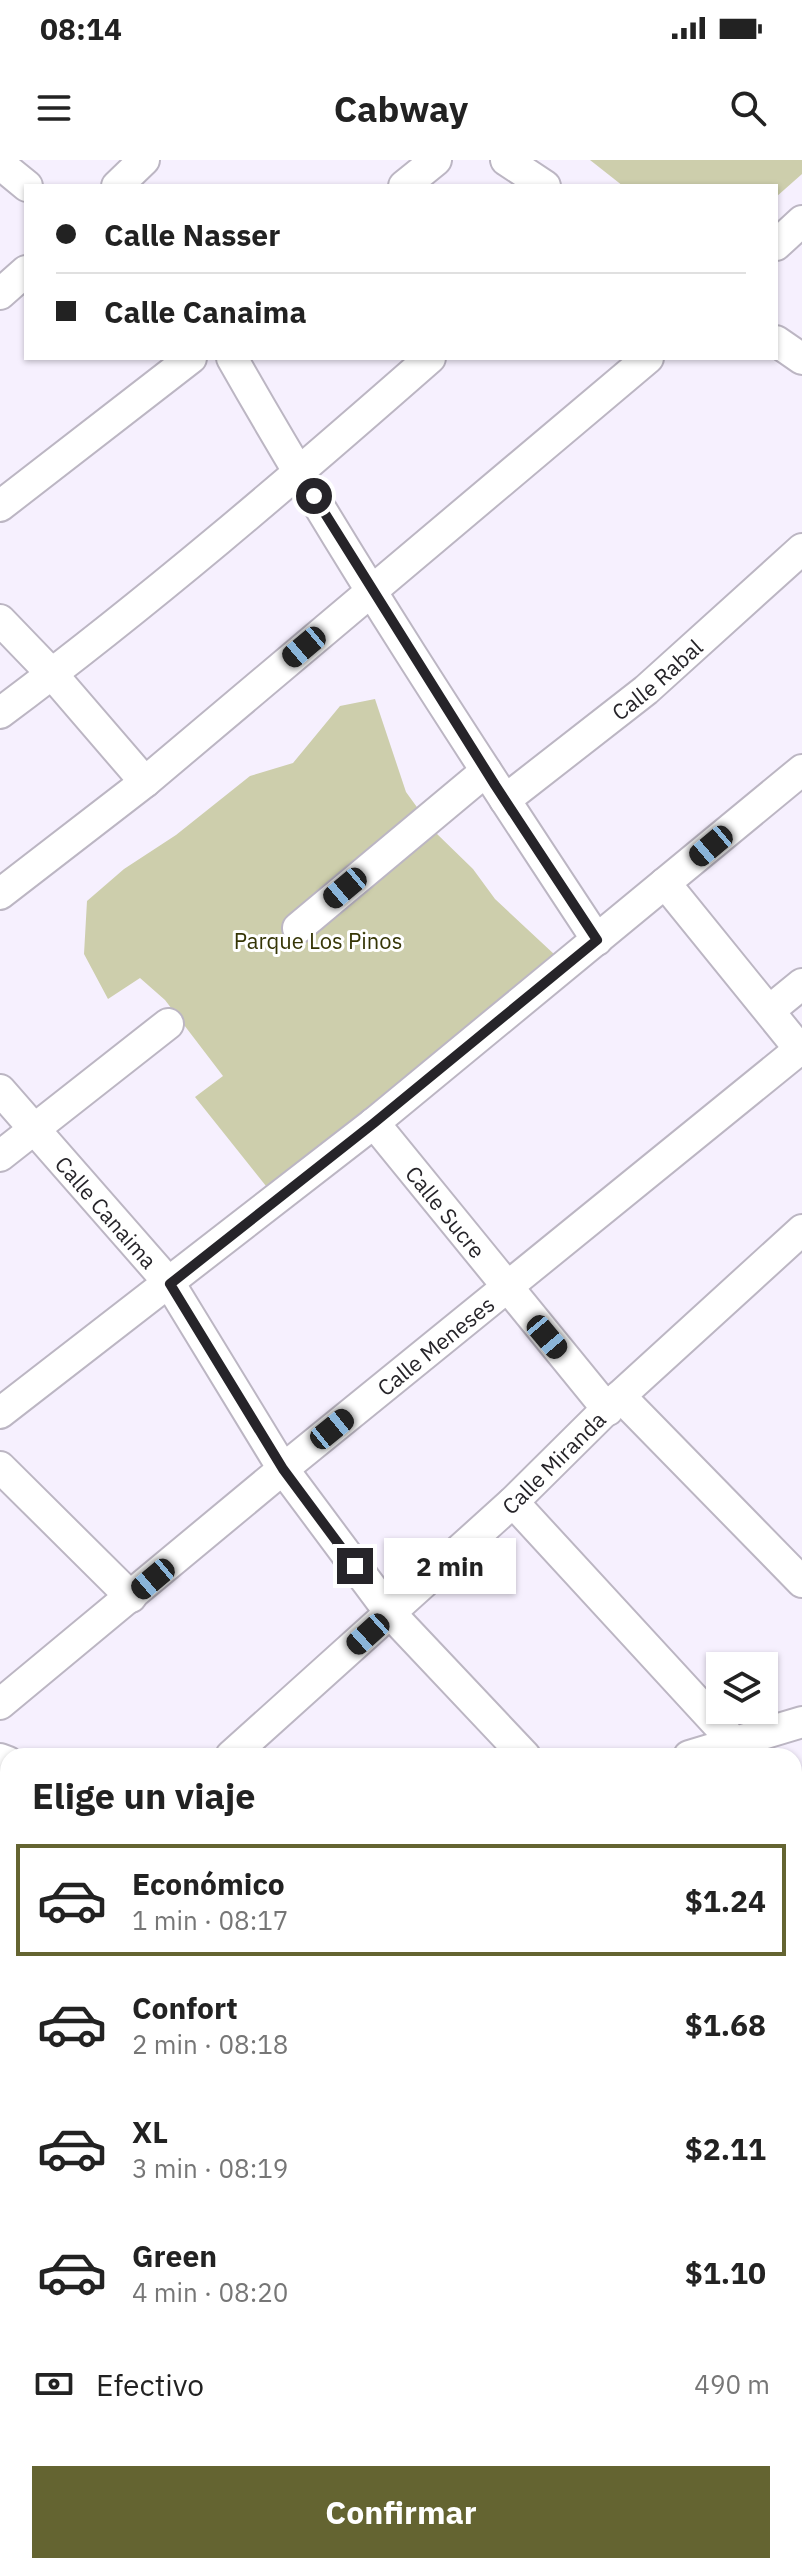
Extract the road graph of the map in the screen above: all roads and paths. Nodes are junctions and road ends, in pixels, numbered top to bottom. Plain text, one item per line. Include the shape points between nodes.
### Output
1 (144, 160) edge
2 (436, 160) edge
3 (506, 160) edge
4 (0, 164) edge
5 (25, 184) edge
6 (119, 184) edge
7 (406, 184) edge
8 (542, 184) edge
9 (802, 221) edge
10 (778, 243) edge
11 (24, 273) edge
12 (0, 294) edge
13 (778, 342) edge
14 (802, 359) edge
15 (188, 360) edge
16 (233, 360) edge
17 (428, 360) edge
18 (646, 360) edge
19 (300, 472) junction
20 (0, 506) edge
21 (802, 549) edge
22 (372, 590) junction
23 (0, 620) edge
24 (52, 674) junction
25 (0, 713) edge
26 (802, 770) edge
27 (486, 771) junction
28 (145, 782) junction
29 (505, 800) junction
30 (665, 883) junction
31 (0, 894) edge
32 (298, 928) dead end
33 (597, 940) junction
34 (802, 984) edge
35 (770, 1010) junction
36 (168, 1024) dead end
37 (801, 1050) edge
38 (0, 1090) edge
39 (374, 1123) junction
40 (33, 1130) junction
41 (0, 1156) edge
42 (802, 1230) edge
43 (170, 1284) junction
44 (506, 1288) junction
45 (614, 1403) junction
46 (0, 1413) edge
47 (0, 1467) edge
48 (283, 1469) junction
49 (513, 1502) junction
50 (802, 1582) edge
51 (131, 1597) junction
52 (391, 1614) junction
53 (0, 1704) edge
54 (802, 1722) edge
55 (733, 1741) junction
56 (240, 1748) edge
57 (517, 1748) edge
58 (712, 1748) edge

1 - 6 street
2 - 7 street
3 - 8 street
4 - 5 street
9 - 10 street
11 - 12 street
13 - 14 street
15 - 20 street
16 - 19 street
17 - 19 street
18 - 22 street
19 - 22 street
19 - 24 street
21 - 29 street, Calle Rabal via 646,690
22 - 27 street
22 - 28 street
23 - 24 street
24 - 25 street
24 - 28 street
26 - 30 street
27 - 29 street
27 - 32 street
28 - 31 street
29 - 33 street
30 - 33 street
30 - 35 street
33 - 39 street
34 - 35 street
35 - 37 street
36 - 40 street
37 - 44 street, Calle Meneses
38 - 40 street, Calle Canaima
39 - 43 street
39 - 44 street, Calle Sucre
40 - 41 street
40 - 43 street, Calle Canaima
42 - 45 street, Calle Miranda
43 - 46 street
43 - 48 street, Calle Canaima
44 - 45 street, Calle Sucre
44 - 48 street, Calle Meneses
45 - 49 street, Calle Miranda
45 - 50 street, Calle Sucre
47 - 51 street
48 - 51 street, Calle Meneses
48 - 52 street, Calle Canaima
49 - 52 street, Calle Miranda
49 - 55 street
51 - 53 street, Calle Meneses
52 - 56 street, Calle Miranda
52 - 57 street, Calle Canaima
54 - 55 street
55 - 58 street

